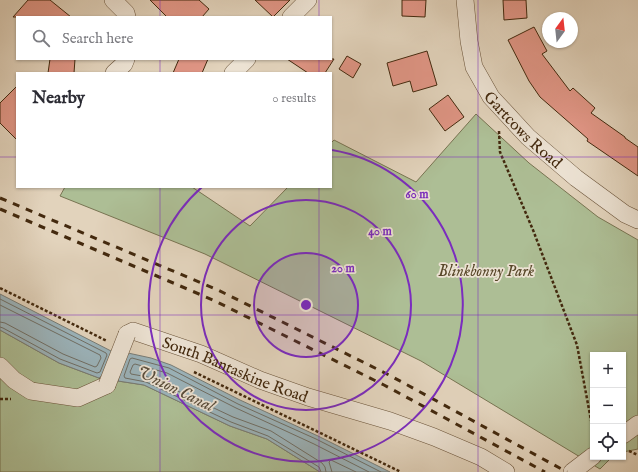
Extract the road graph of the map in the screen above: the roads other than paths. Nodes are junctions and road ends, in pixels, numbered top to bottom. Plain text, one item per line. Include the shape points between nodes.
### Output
1 (113, 0) edge
2 (308, 0) edge
3 (465, 0) edge
4 (128, 16) edge
5 (292, 16) edge
6 (126, 60) edge
7 (246, 60) edge
8 (115, 72) edge
9 (234, 72) edge
10 (638, 220) edge
11 (0, 366) edge
12 (638, 424) edge
13 (626, 433) edge
14 (590, 458) edge
15 (506, 472) edge
16 (572, 472) edge

1 - 4 street
2 - 5 street
3 - 10 street, Gartcows Road via 474,67 491,97 528,136 576,178 620,211
6 - 8 street
7 - 9 street
11 - 15 street, South Bantaskine Road, bridge via 14,380 31,391 78,398 107,385 127,334 133,331 201,354 267,383 434,437 481,457
12 - 13 street
14 - 16 street

